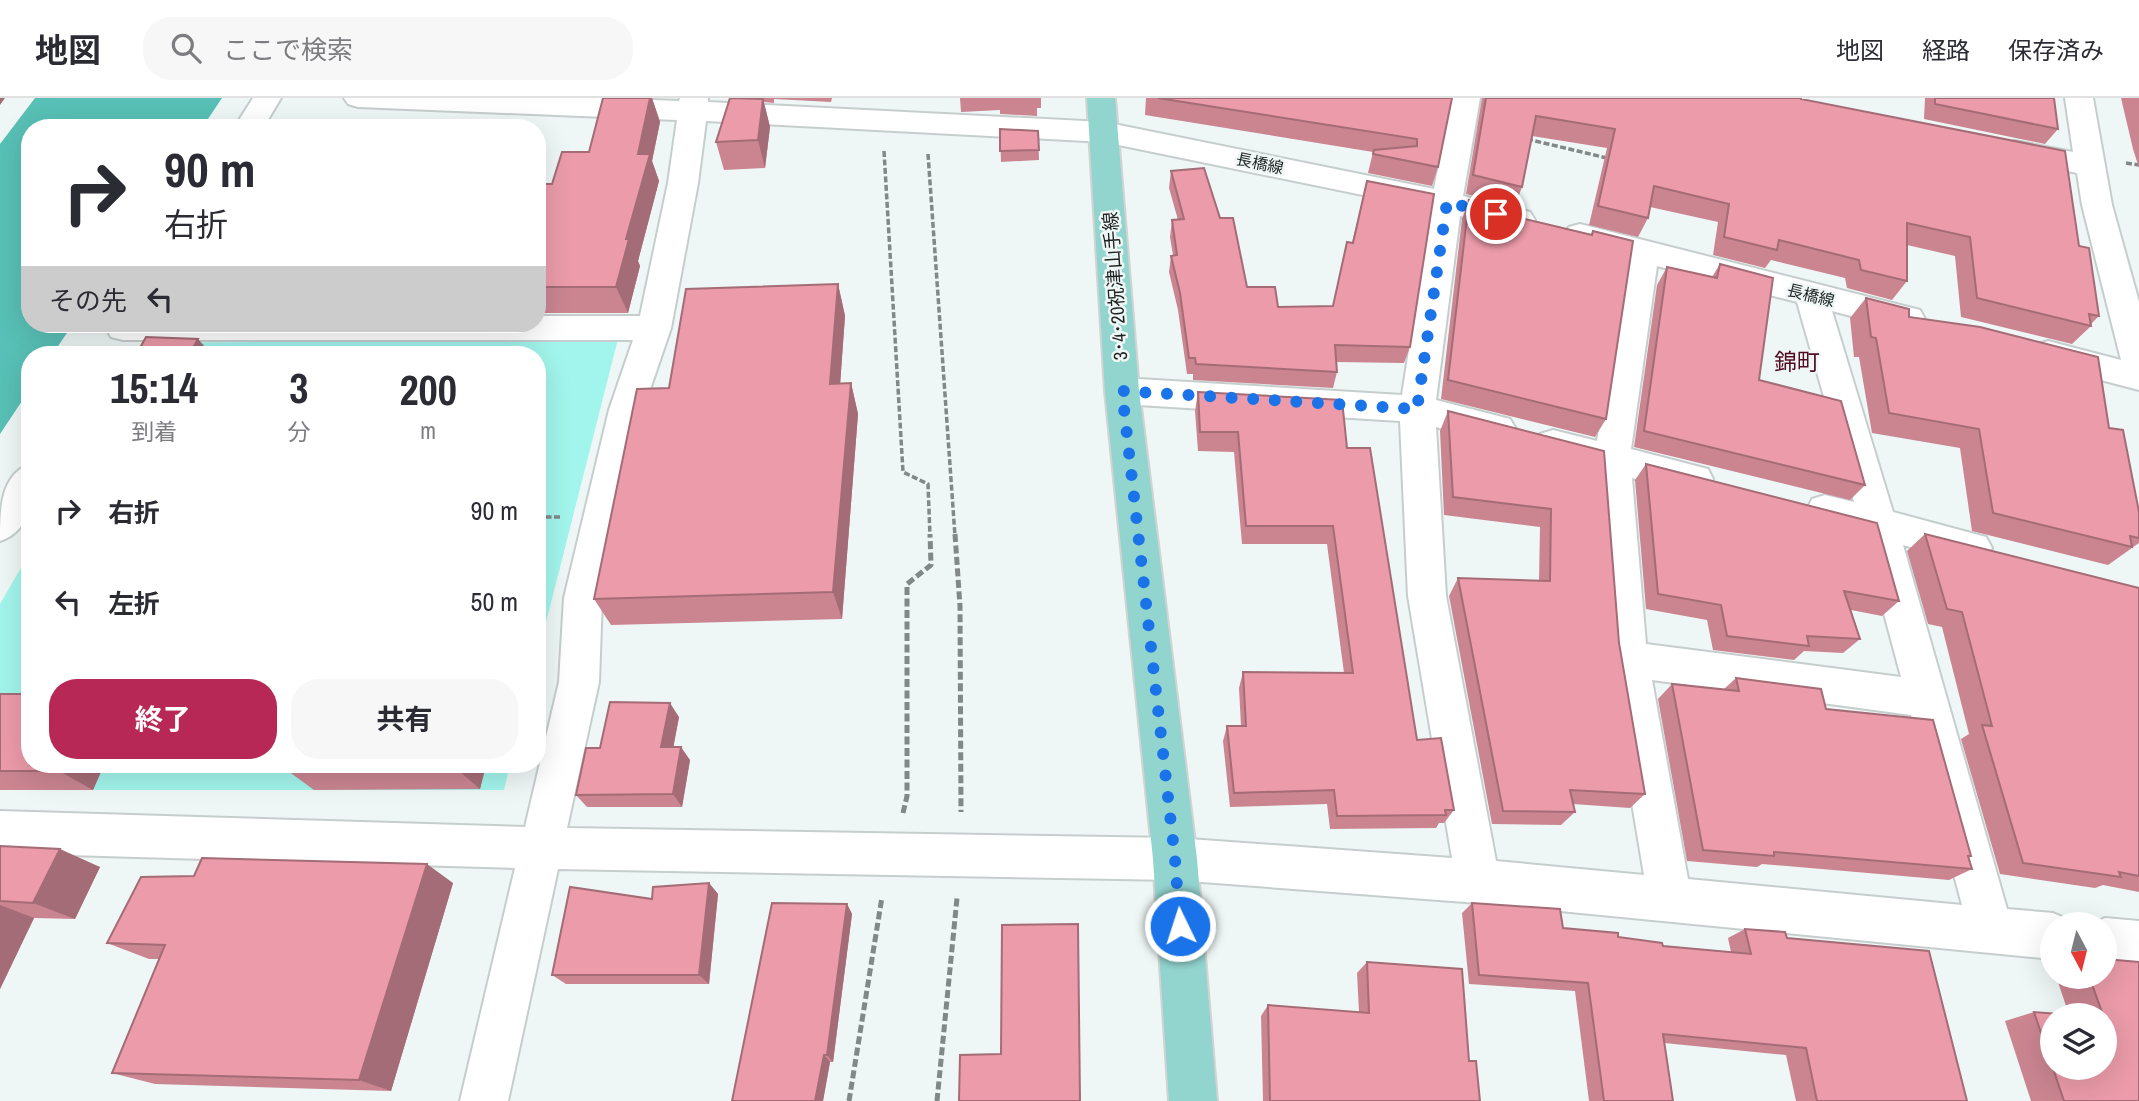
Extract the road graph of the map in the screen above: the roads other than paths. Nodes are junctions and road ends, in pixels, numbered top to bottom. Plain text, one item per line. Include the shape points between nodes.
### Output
1 (267, 98) edge
2 (358, 98) edge
3 (2079, 98) edge
4 (694, 104) edge
5 (1464, 111) edge
6 (1103, 115) edge
7 (254, 119) edge
8 (1987, 145) edge
9 (2092, 166) junction
10 (1447, 202) junction
11 (1643, 251) junction
12 (1811, 295) junction
13 (653, 328) junction
14 (1942, 328) edge
15 (546, 330) edge
16 (319, 333) edge
17 (119, 336) edge
18 (2021, 348) edge
19 (2139, 364) edge
20 (2139, 377) edge
21 (1122, 391) junction
22 (1417, 409) junction
23 (1612, 459) junction
24 (1732, 488) edge
25 (21, 492) edge
26 (1798, 504) edge
27 (1878, 523) junction
28 (0, 526) edge
29 (2008, 557) edge
30 (1628, 659) junction
31 (1927, 699) junction
32 (0, 832) edge
33 (540, 848) junction
34 (1175, 859) junction
35 (1478, 881) junction
36 (1670, 901) junction
37 (1990, 930) junction
38 (2040, 935) edge
39 (2118, 942) edge
40 (2139, 944) edge
41 (484, 1101) edge
42 (1193, 1101) edge

1 - 7 street
2 - 4 street, 長橋線
3 - 9 street
4 - 6 street, 長橋線 via 926,123
4 - 13 street
5 - 10 street
6 - 10 street, 長橋線
6 - 21 main road, 3･4･20祝津山手線
8 - 9 street
9 - 19 street via 2097,205
10 - 11 street, 長橋線
10 - 22 street
11 - 12 street, 長橋線
11 - 23 street
12 - 14 street, 長橋線
12 - 27 street
13 - 15 street
13 - 33 street via 626,410 583,598 579,682
16 - 17 street
18 - 20 street
21 - 22 street
21 - 34 main road, 3･4･20祝津山手線
22 - 23 street
22 - 35 street via 1427,596
23 - 24 street
23 - 30 street
25 - 28 street
26 - 27 street
27 - 29 street
27 - 31 street
30 - 31 street
30 - 36 street
31 - 37 street
32 - 33 street
33 - 34 street
33 - 41 street
34 - 35 street
34 - 42 main road, 3･4･20祝津山手線
35 - 36 street
36 - 37 street
37 - 38 street
39 - 40 street

